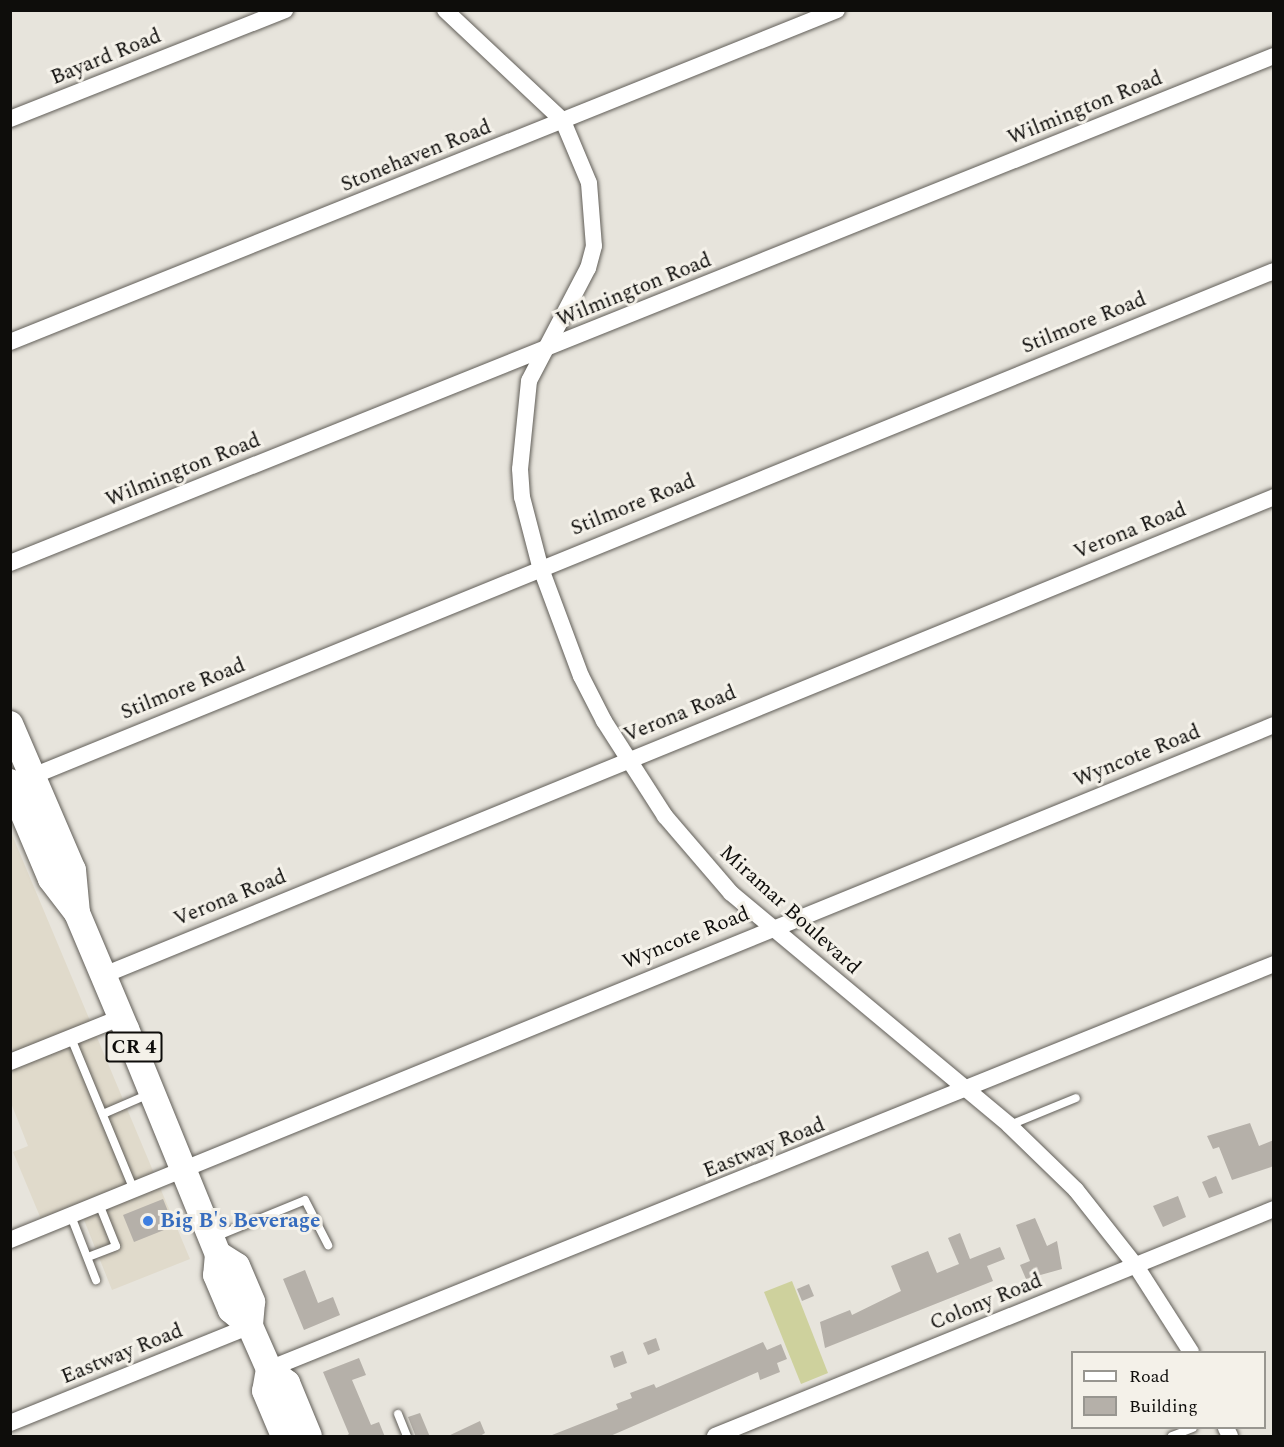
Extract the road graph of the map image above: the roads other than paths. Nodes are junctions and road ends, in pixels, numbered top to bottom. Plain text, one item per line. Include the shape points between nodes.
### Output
1 (285, 10) edge
2 (446, 10) edge
3 (837, 10) edge
4 (1274, 56) edge
5 (10, 119) edge
6 (563, 122) junction
7 (1274, 271) edge
8 (10, 342) edge
9 (543, 351) junction
10 (1274, 497) edge
11 (10, 563) edge
12 (540, 566) junction
13 (10, 724) edge
14 (1274, 725) edge
15 (627, 760) junction
16 (18, 781) edge
17 (770, 927) junction
18 (1274, 964) edge
19 (104, 975) junction
20 (122, 1017) junction
21 (71, 1038) junction
22 (10, 1062) edge
23 (969, 1090) junction
24 (152, 1093) junction
25 (1076, 1098) dead end
26 (103, 1114) junction
27 (1009, 1125) junction
28 (184, 1170) junction
29 (134, 1190) junction
30 (99, 1204) junction
31 (1274, 1209) edge
32 (71, 1216) junction
33 (10, 1240) edge
34 (328, 1245) dead end
35 (215, 1246) junction
36 (88, 1257) junction
37 (1136, 1266) junction
38 (96, 1280) dead end
39 (250, 1326) junction
40 (1190, 1351) edge
41 (269, 1369) junction
42 (398, 1414) dead end
43 (10, 1423) edge
44 (1191, 1429) edge
45 (284, 1437) edge
46 (309, 1437) edge
47 (407, 1437) edge
48 (715, 1437) edge
49 (1172, 1437) edge

1 - 5 street, Bayard Road
2 - 6 street, Miramar Boulevard
3 - 6 street, Stonehaven Road
4 - 9 street, Wilmington Road
6 - 8 street, Stonehaven Road
6 - 9 street, Miramar Boulevard via 589,183 594,246 588,268
7 - 12 street, Stilmore Road
9 - 11 street, Wilmington Road
9 - 12 street, Miramar Boulevard via 529,381 520,469 522,497
10 - 15 street, Verona Road
12 - 15 street, Miramar Boulevard via 581,676
12 - 16 street, Stilmore Road
13 - 16 main road, CR 4
14 - 17 street, Wyncote Road
15 - 17 street, Miramar Boulevard via 691,850
15 - 19 street, Verona Road
16 - 19 main road, CR 4 via 73,870 80,919
17 - 23 street, Miramar Boulevard
17 - 28 street, Wyncote Road
18 - 23 street, Eastway Road
19 - 20 main road, CR 4
20 - 21 street
20 - 24 main road, CR 4
21 - 22 street
21 - 26 lane
23 - 27 street, Miramar Boulevard
23 - 41 street, Eastway Road
24 - 26 lane
24 - 28 main road, CR 4
25 - 27 lane
26 - 29 lane
27 - 37 street, Miramar Boulevard via 1076,1190
28 - 29 street, Wyncote Road
28 - 35 main road, CR 4
29 - 30 street, Wyncote Road
30 - 32 street, Wyncote Road
30 - 36 lane via 116,1246
31 - 37 street, Colony Road
32 - 33 street, Wyncote Road
32 - 36 lane
34 - 35 lane via 305,1200
35 - 39 main road, CR 4 via 216,1275 231,1310
36 - 38 lane
37 - 40 street, Miramar Boulevard
37 - 48 street, Colony Road
39 - 41 main road, CR 4
39 - 43 street, Eastway Road
41 - 45 main road, CR 4 via 265,1391
41 - 46 main road, CR 4 via 287,1383
42 - 47 lane
44 - 49 lane

